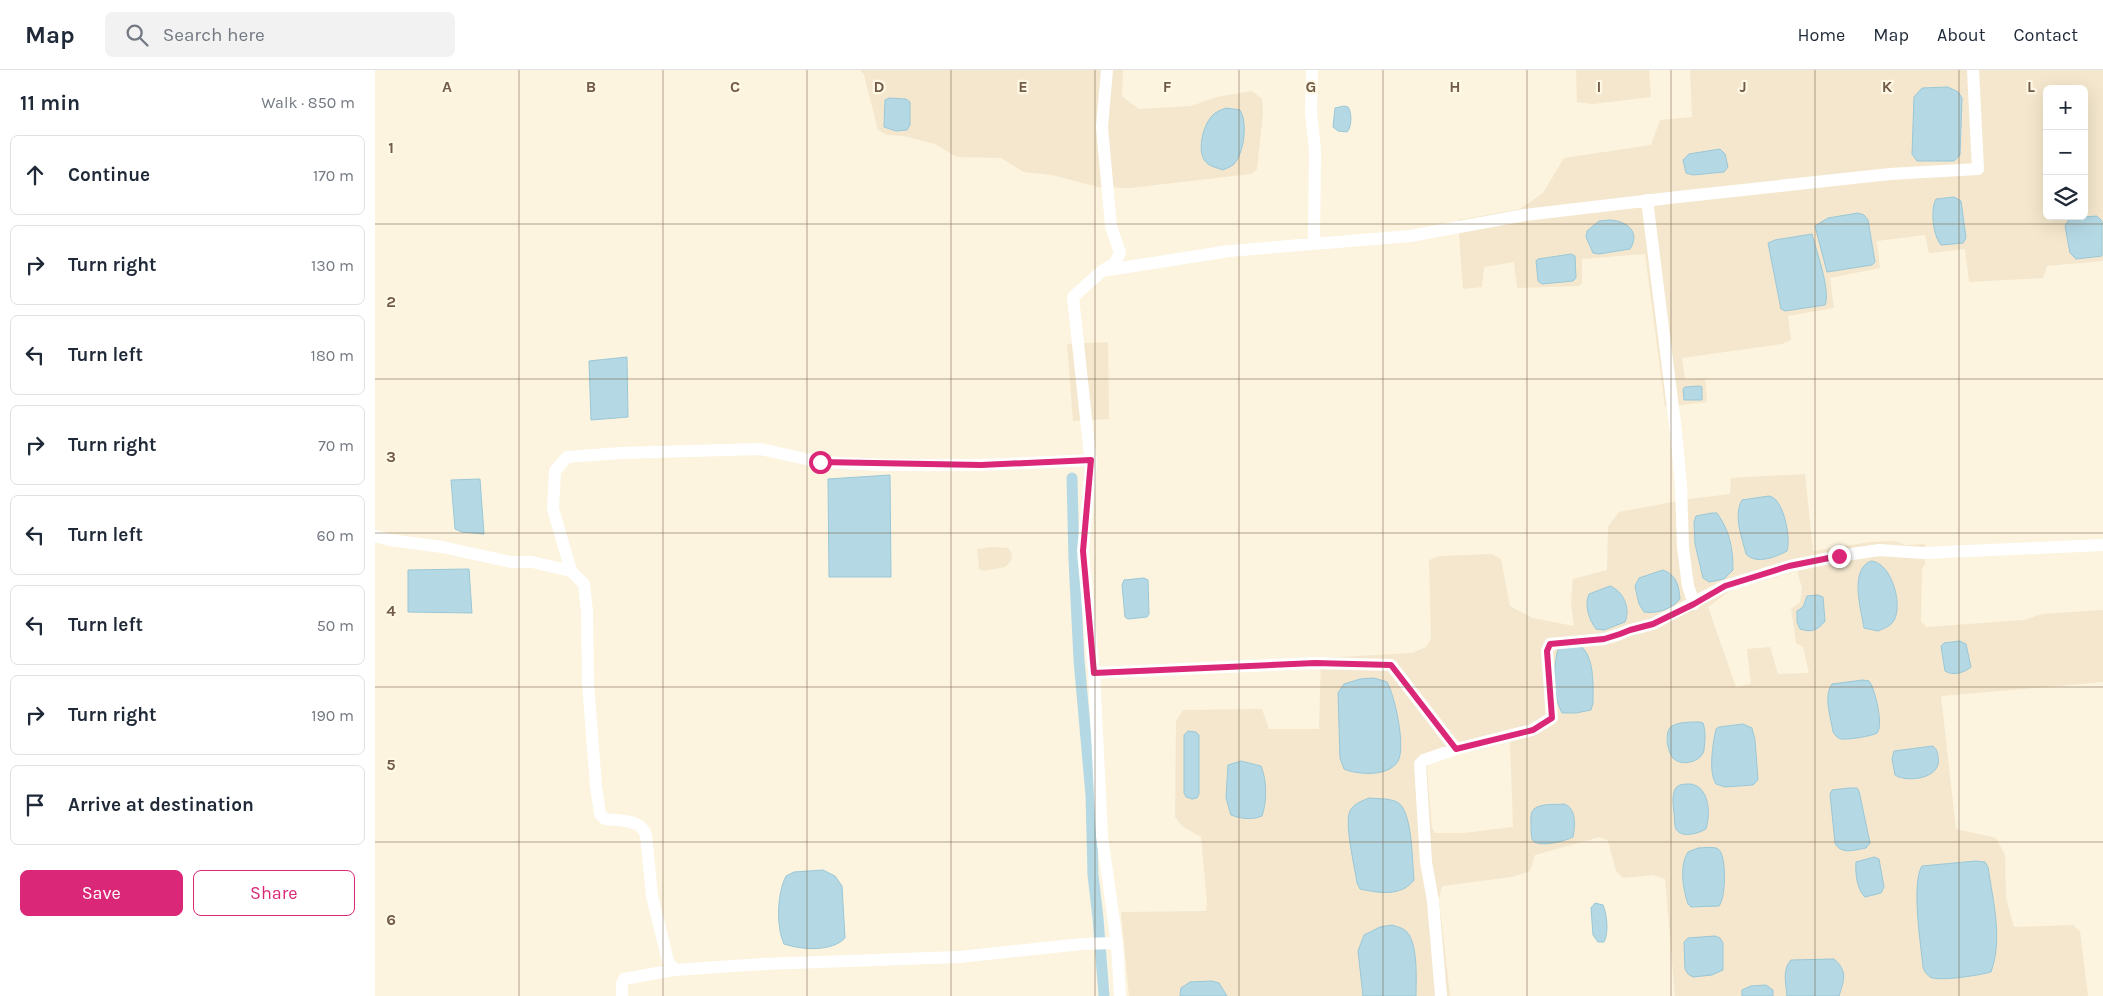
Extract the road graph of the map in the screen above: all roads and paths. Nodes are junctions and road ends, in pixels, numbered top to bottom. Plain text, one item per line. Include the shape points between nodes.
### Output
1 (1107, 70) edge
2 (1311, 70) edge
3 (1973, 70) edge
4 (1647, 200) junction
5 (1314, 244) junction
6 (1102, 271) junction
7 (1091, 460) junction
8 (375, 536) edge
9 (2103, 546) edge
10 (571, 572) junction
11 (1694, 604) junction
12 (1094, 673) junction
13 (1456, 749) junction
14 (1113, 943) junction
15 (674, 970) junction
16 (622, 996) edge
17 (1120, 996) edge
18 (1441, 996) edge

1 - 6 street via 1102,127 1111,226 1120,253 1114,264
2 - 5 street via 1315,150
3 - 4 street via 1977,169 1890,174
4 - 5 street via 1525,215 1410,236
4 - 11 street via 1676,432 1683,547
5 - 6 street via 1229,251
6 - 7 street via 1073,297
7 - 10 street via 884,465 820,462 761,449 567,457 555,471 553,509
7 - 12 street via 1083,551
8 - 10 street via 442,546 511,562 532,562
9 - 11 street via 1923,553 1879,550 1789,566 1751,577 1725,586
10 - 15 street via 584,584 588,684 601,814 605,819 639,824 644,828 652,896 668,961
11 - 13 street via 1653,624 1604,639 1550,644 1547,651 1552,718 1533,730
12 - 13 street via 1315,663 1391,665
12 - 14 street via 1102,836
13 - 18 street via 1420,764 1426,862 1433,901
14 - 15 street via 959,957
14 - 17 street
15 - 16 street via 624,979

